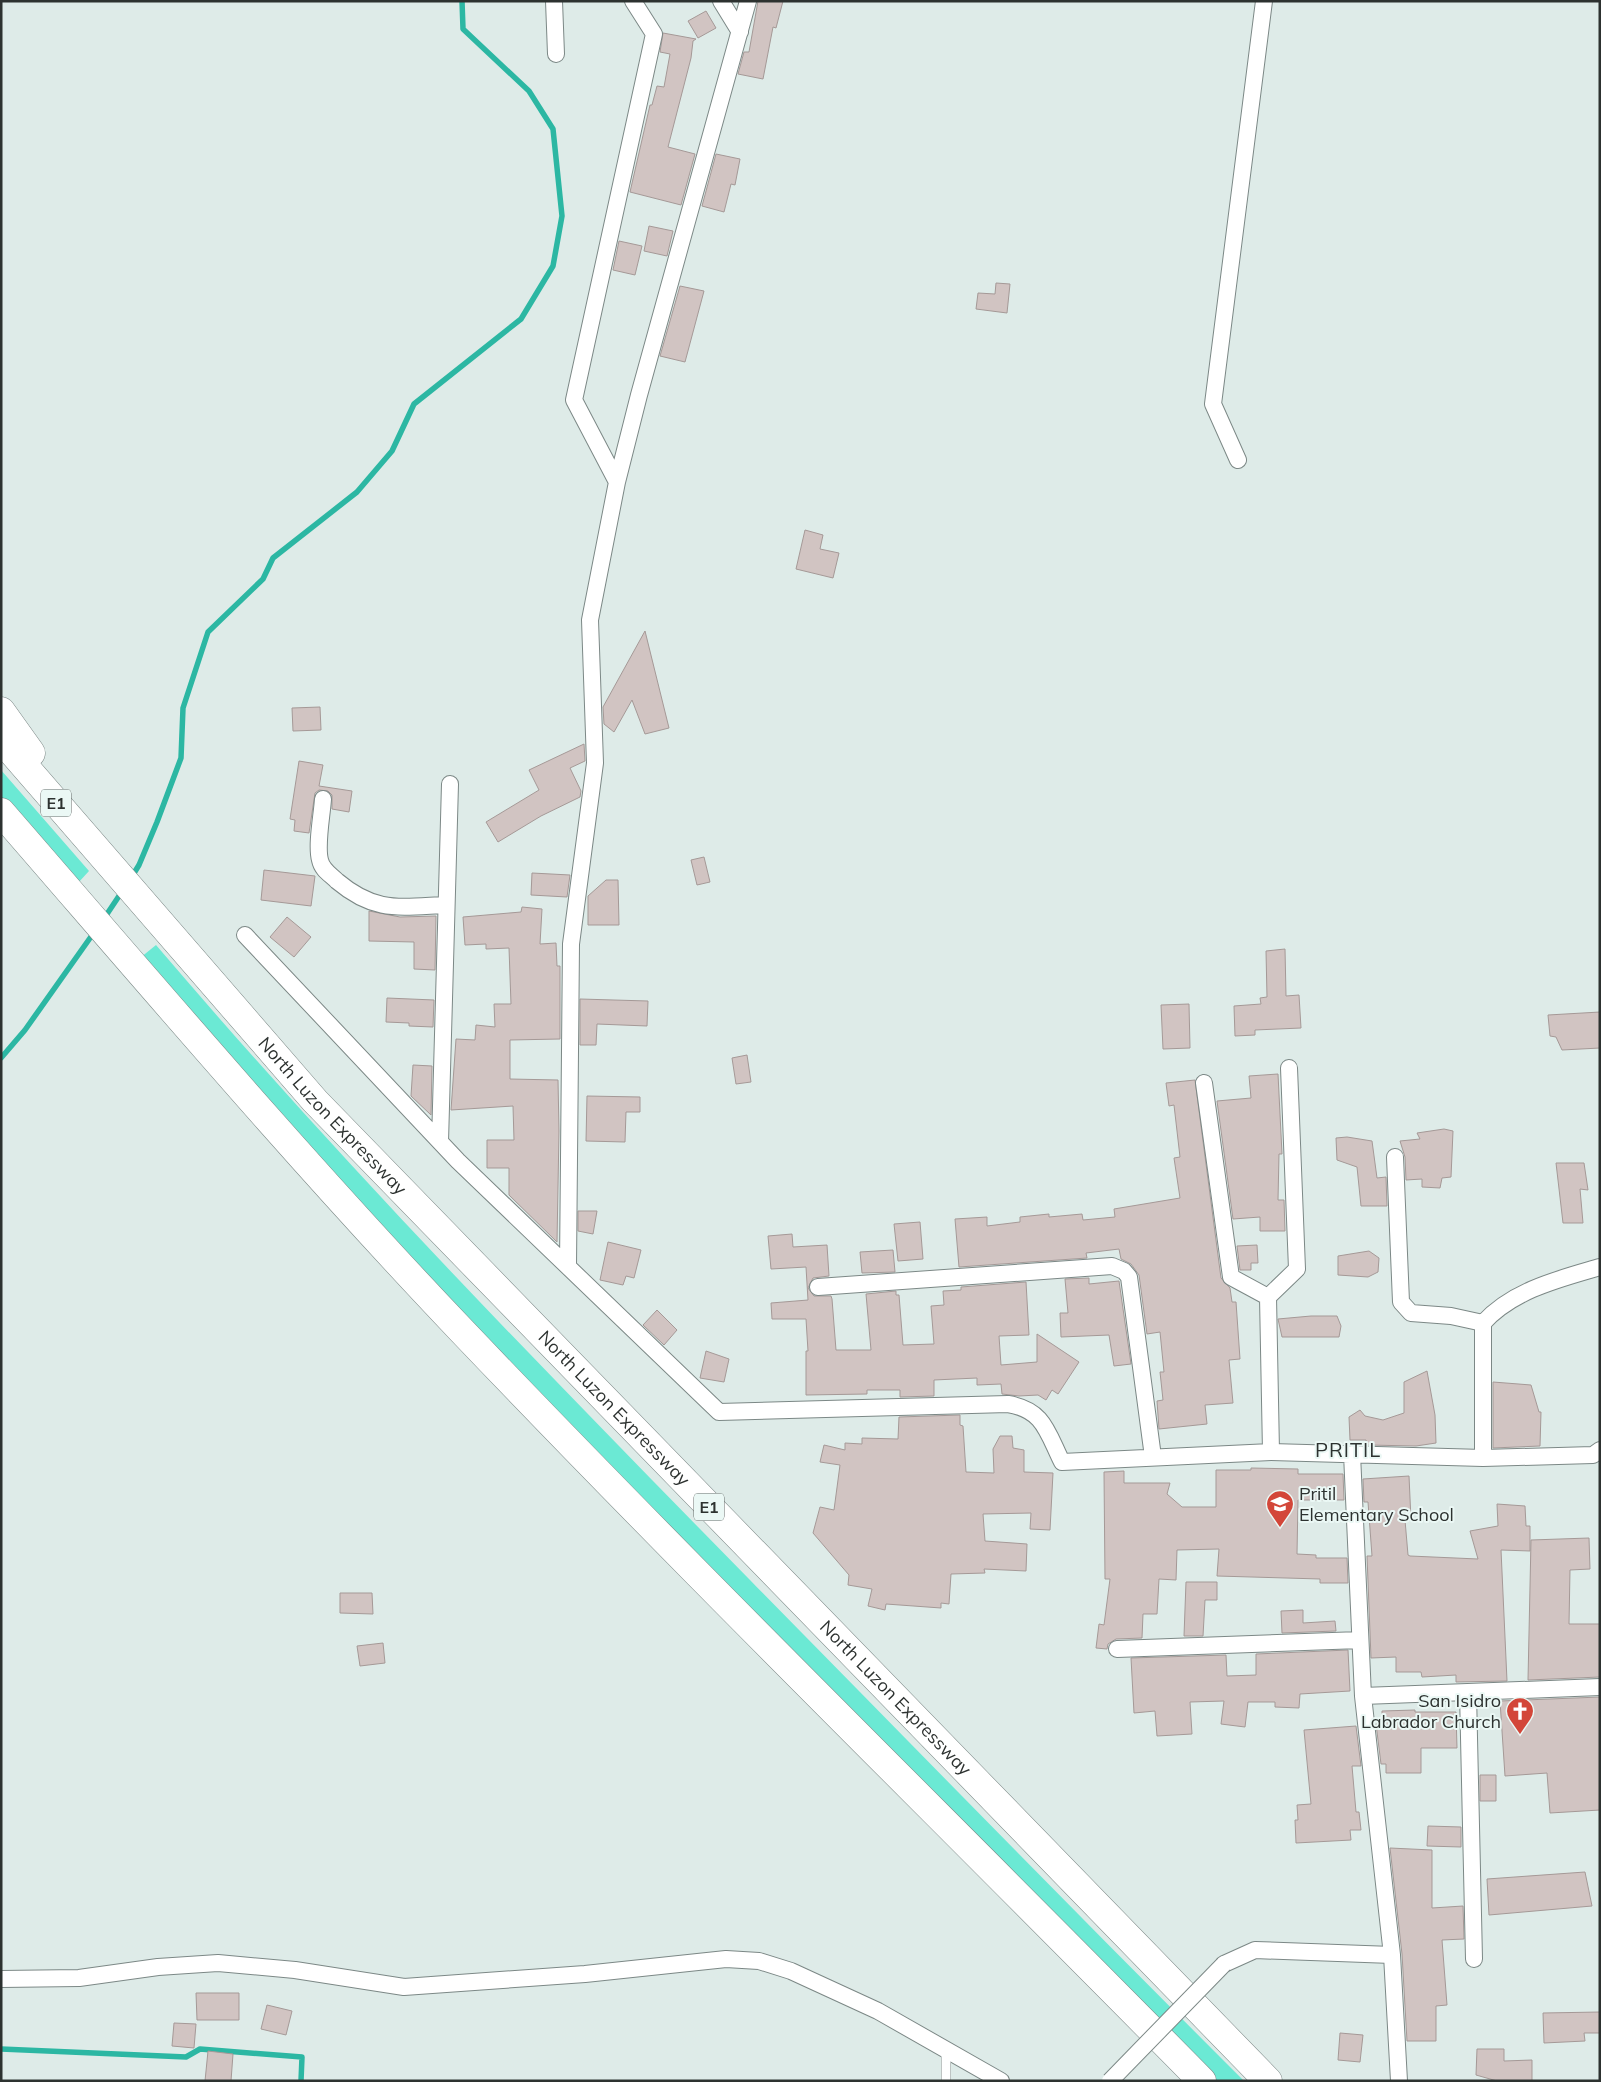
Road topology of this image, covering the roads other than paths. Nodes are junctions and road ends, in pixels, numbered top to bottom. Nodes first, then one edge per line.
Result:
1 (554, 1) edge
2 (633, 1) edge
3 (721, 1) edge
4 (748, 1) edge
5 (1264, 1) edge
6 (740, 32) junction
7 (556, 54) dead end
8 (1238, 460) dead end
9 (617, 482) junction
10 (1, 711) edge
11 (1, 740) edge
12 (450, 784) dead end
13 (323, 798) dead end
14 (1, 812) edge
15 (104, 859) junction
16 (446, 905) junction
17 (244, 935) dead end
18 (1290, 1068) dead end
19 (1204, 1083) dead end
20 (440, 1142) junction
21 (1395, 1157) dead end
22 (568, 1266) junction
23 (1600, 1267) edge
24 (818, 1287) dead end
25 (1268, 1297) junction
26 (1483, 1323) junction
27 (1600, 1450) edge
28 (1271, 1452) junction
29 (1352, 1454) junction
30 (1154, 1458) junction
31 (1483, 1458) junction
32 (1360, 1640) junction
33 (1117, 1649) dead end
34 (1600, 1688) edge
35 (1468, 1693) junction
36 (1363, 1696) junction
37 (1392, 1955) junction
38 (1474, 1959) dead end
39 (1, 1979) edge
40 (946, 2050) junction
41 (946, 2081) edge
42 (1001, 2081) edge
43 (1110, 2081) edge
44 (1202, 2081) edge
45 (1268, 2081) edge
46 (1399, 2081) edge

1 - 7 street
2 - 9 street
3 - 6 street
4 - 6 street
5 - 8 street
6 - 9 street
9 - 22 street
10 - 15 highway
11 - 15 highway, North Luzon Expressway / E1
12 - 16 street
13 - 16 street
14 - 44 highway
15 - 45 highway, North Luzon Expressway / E1
16 - 20 street
17 - 20 street
18 - 25 street
19 - 25 street
20 - 22 street
21 - 26 street
22 - 30 street
23 - 26 street
24 - 30 street
25 - 28 street
26 - 31 street
27 - 31 street
28 - 29 street
28 - 30 street
29 - 31 street
29 - 32 street
32 - 33 street
32 - 36 street
34 - 35 street
35 - 36 street
35 - 38 street
36 - 37 street
37 - 43 street, bridge
37 - 46 street
39 - 40 street
40 - 41 lane
40 - 42 street

